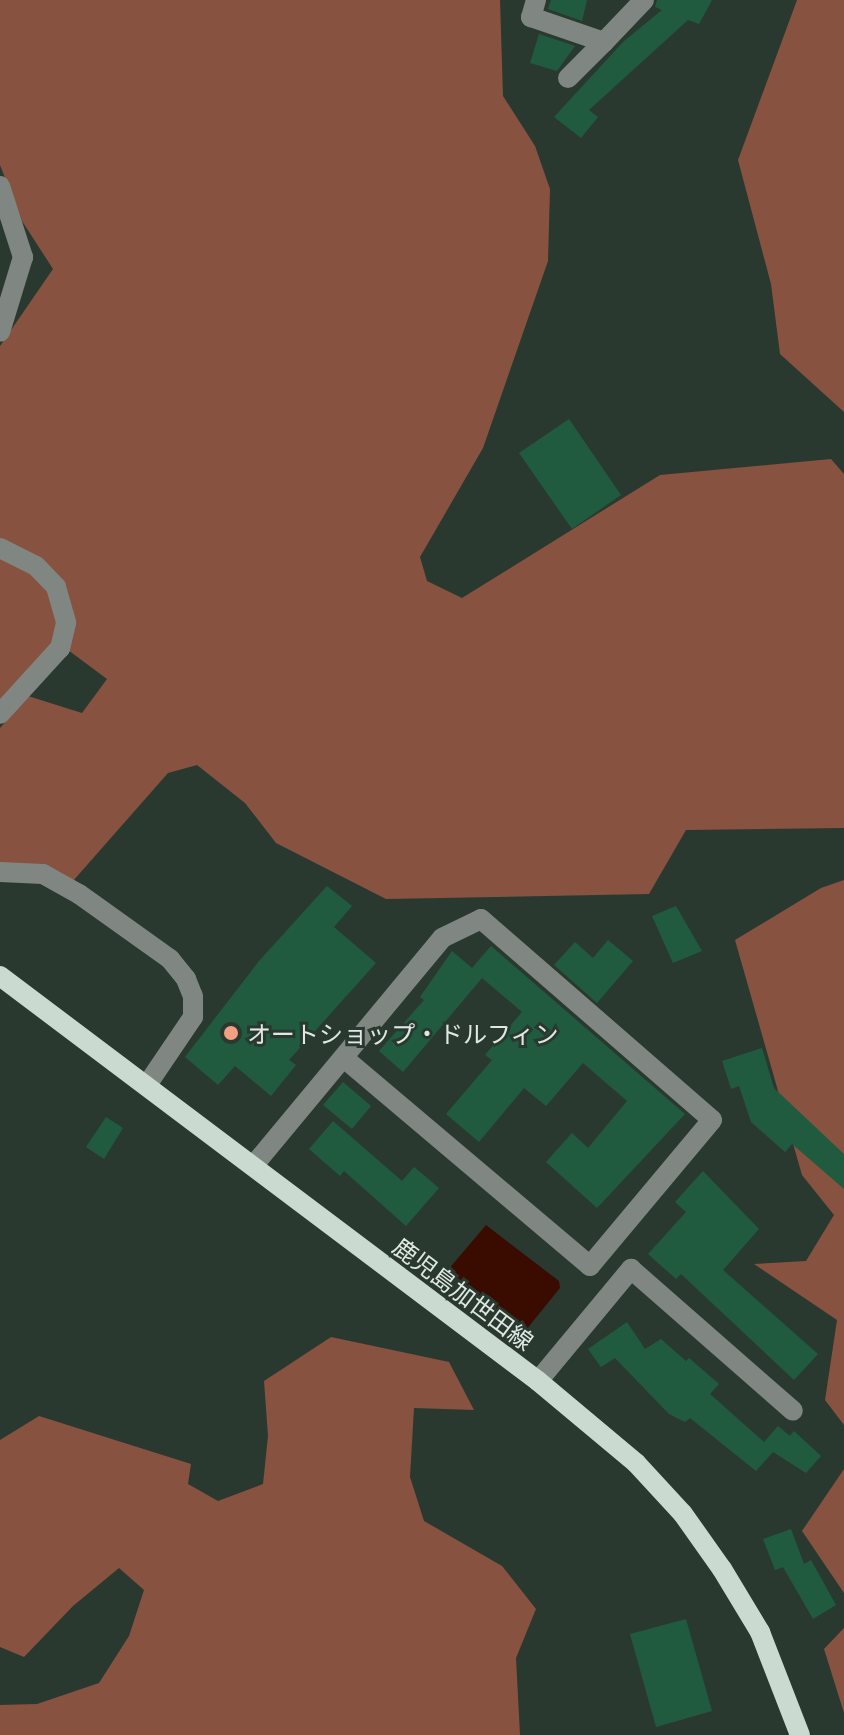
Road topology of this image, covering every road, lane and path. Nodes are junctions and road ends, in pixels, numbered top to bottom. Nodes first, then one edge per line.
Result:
1 (536, 0) edge
2 (644, 0) edge
3 (604, 42) junction
4 (568, 78) dead end
5 (0, 186) edge
6 (0, 332) edge
7 (0, 548) edge
8 (0, 714) edge
9 (0, 872) edge
10 (0, 976) edge
11 (344, 1058) junction
12 (147, 1085) junction
13 (253, 1166) junction
14 (538, 1381) junction
15 (793, 1411) dead end
16 (800, 1735) edge

1 - 3 street
2 - 3 street
3 - 4 street
5 - 6 street
7 - 8 street
9 - 12 street
10 - 12 main road, 鹿児島加世田線
11 - 11 street
11 - 13 street
12 - 13 main road, 鹿児島加世田線
13 - 14 main road, 鹿児島加世田線
14 - 15 street
14 - 16 main road, 鹿児島加世田線

